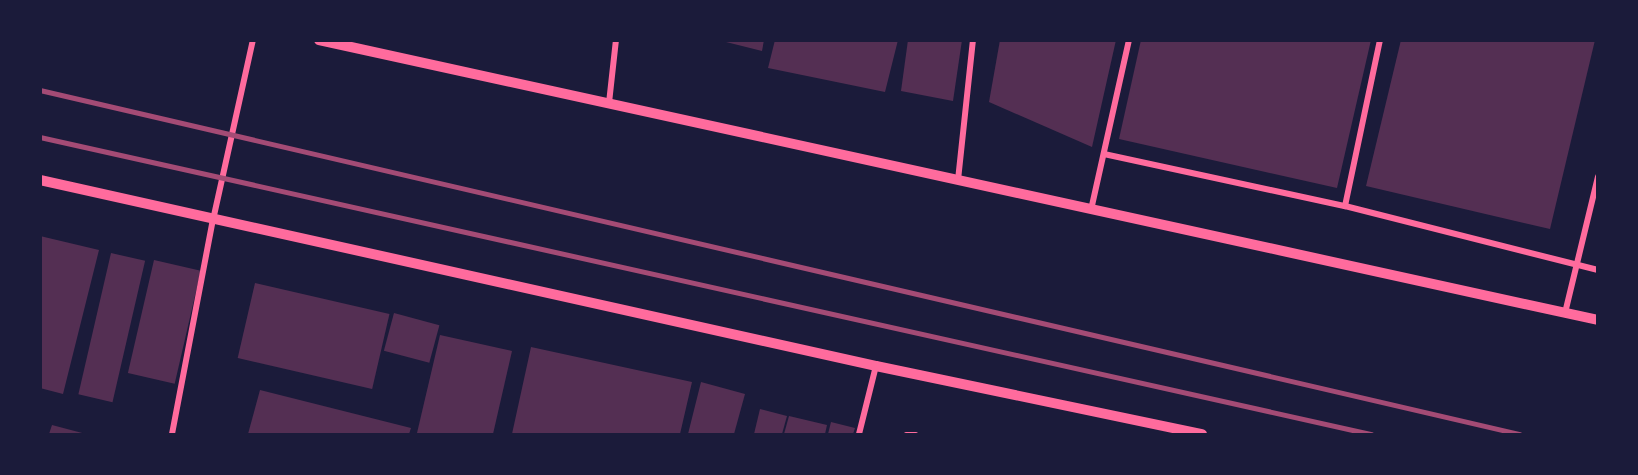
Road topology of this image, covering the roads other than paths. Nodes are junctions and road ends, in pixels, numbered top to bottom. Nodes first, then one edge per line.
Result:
1 (253, 40) edge
2 (319, 40) edge
3 (616, 40) edge
4 (973, 40) edge
5 (1129, 40) edge
6 (1380, 40) edge
7 (609, 103) junction
8 (1104, 154) junction
9 (1598, 177) edge
10 (40, 180) edge
11 (958, 180) junction
12 (1345, 206) junction
13 (1091, 210) junction
14 (213, 220) junction
15 (1578, 264) junction
16 (1598, 270) edge
17 (1565, 313) junction
18 (1598, 320) edge
19 (876, 366) junction
20 (172, 435) edge
21 (859, 435) edge
22 (906, 435) edge
23 (916, 435) edge
24 (1202, 435) edge

1 - 14 street
2 - 7 street
3 - 7 street
4 - 11 street
5 - 8 street
6 - 12 street
7 - 11 street
8 - 12 street
8 - 13 street
9 - 15 street
10 - 14 street
11 - 13 street
12 - 15 street
13 - 17 street
14 - 19 street
14 - 20 street
15 - 16 street
15 - 17 street
17 - 18 street
19 - 21 street
19 - 24 street
22 - 23 lane

